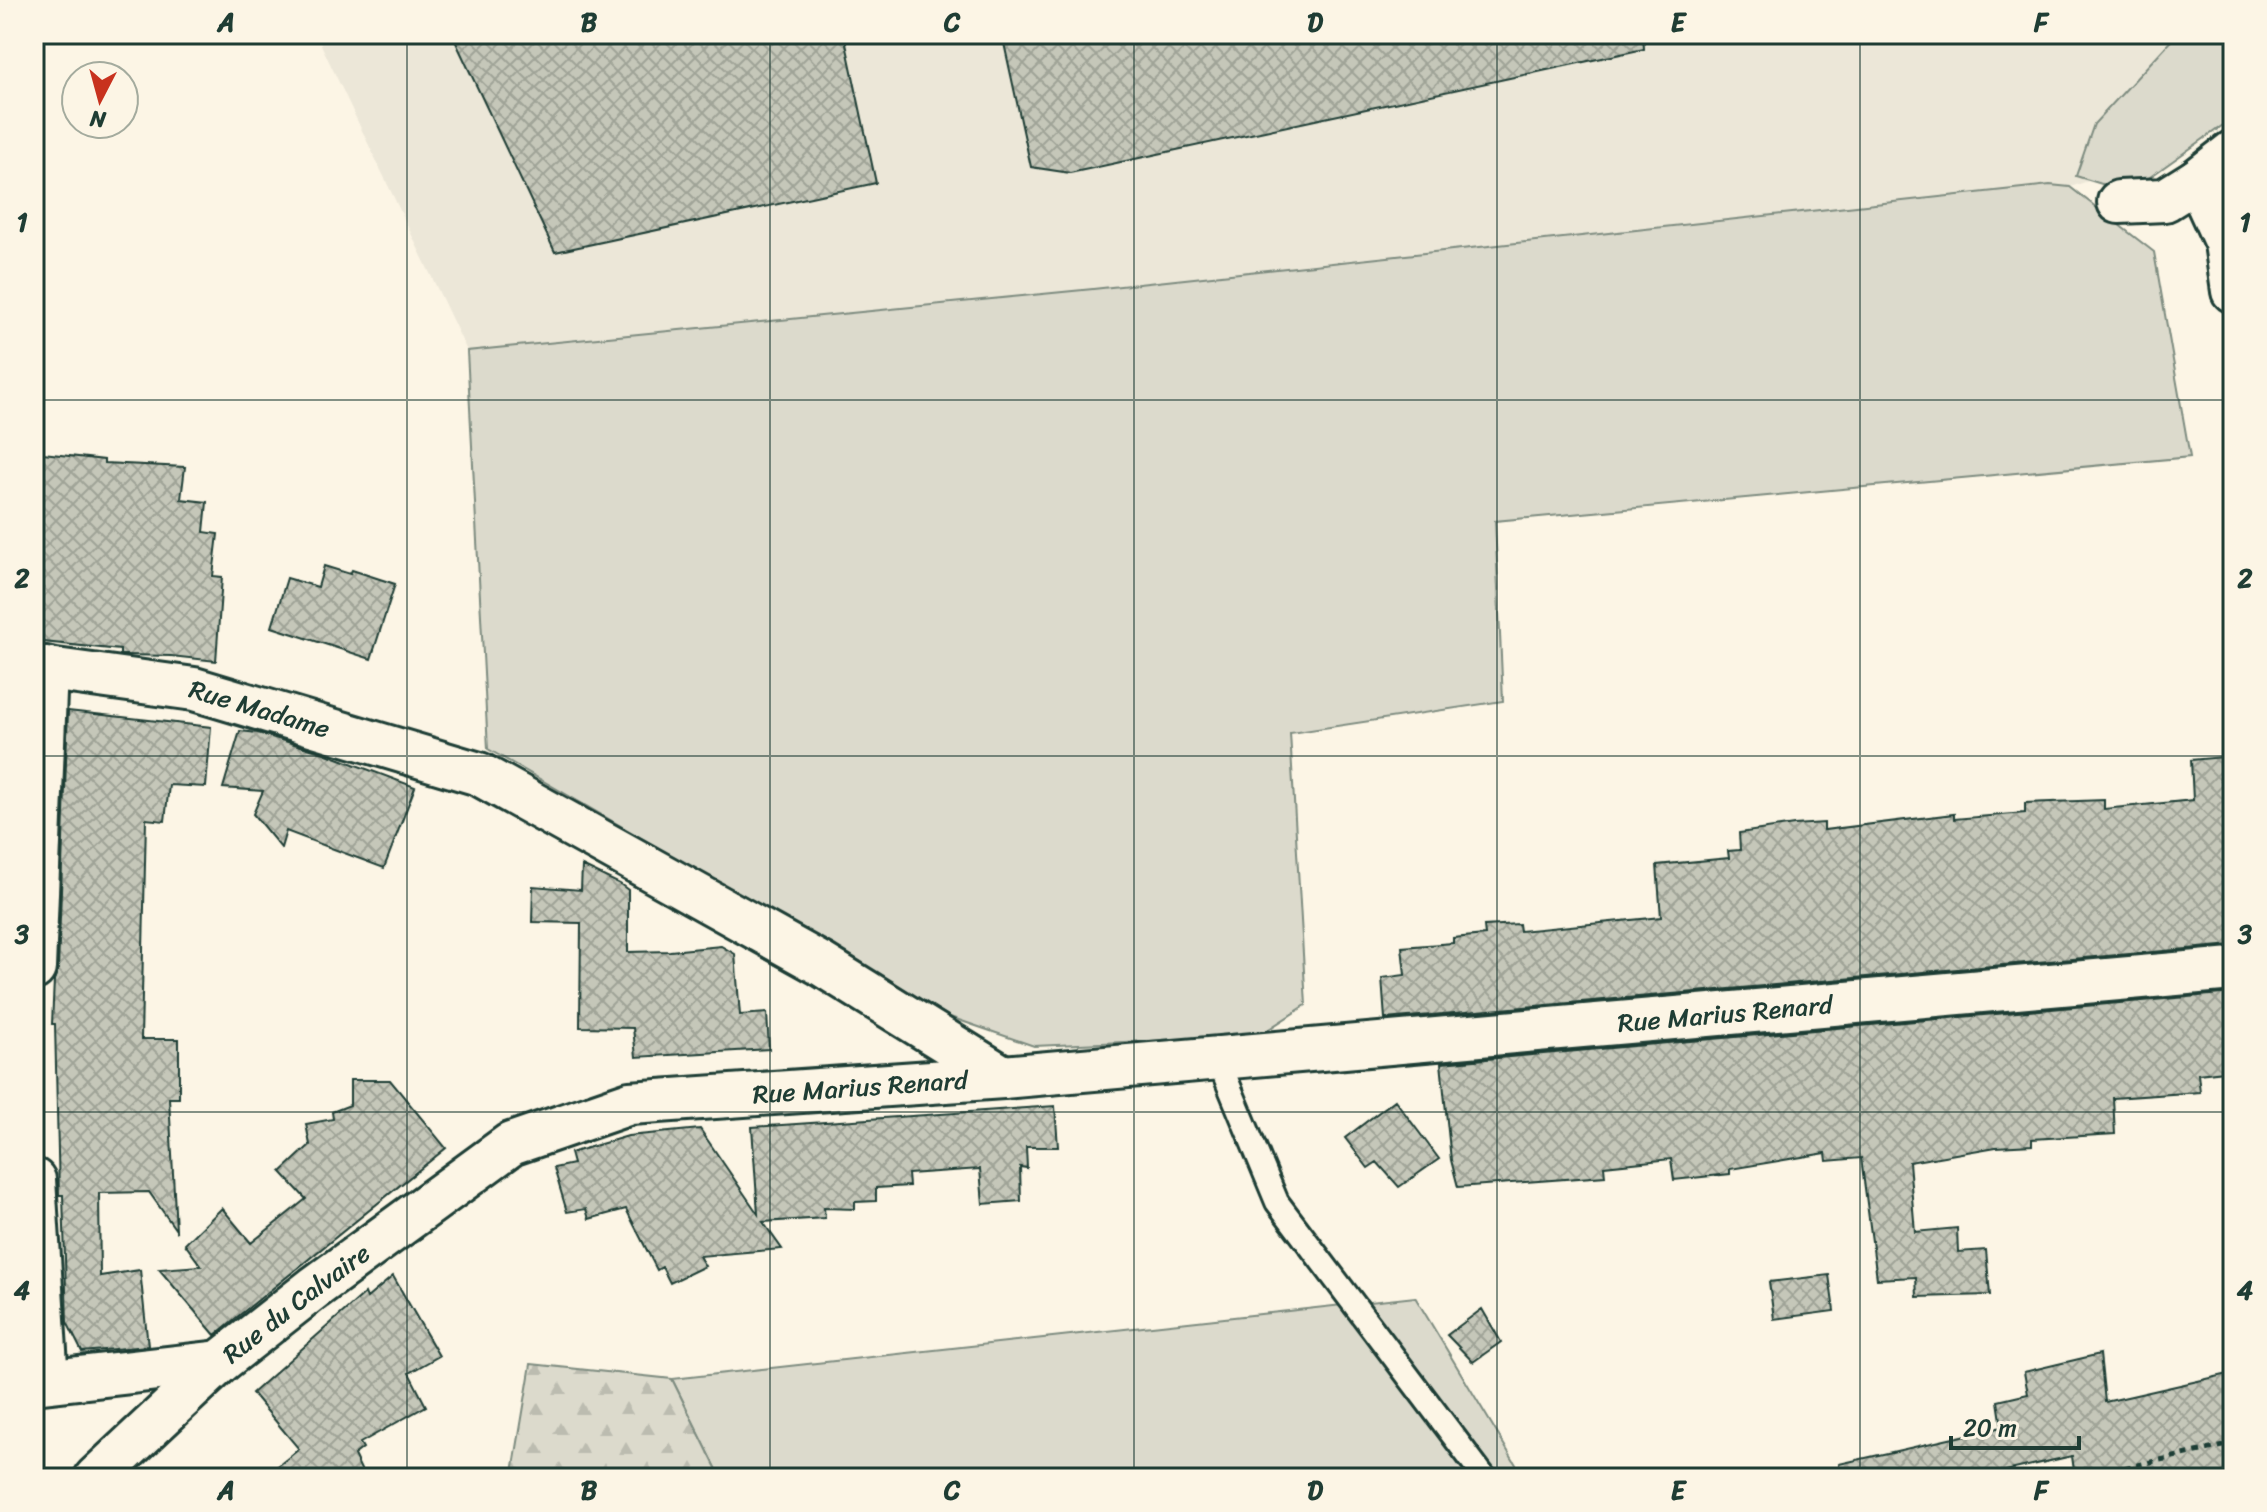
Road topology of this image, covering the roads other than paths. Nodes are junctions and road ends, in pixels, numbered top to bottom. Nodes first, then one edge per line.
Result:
1 (2233, 152) edge
2 (2197, 180) junction
3 (2119, 202) dead end
4 (2233, 291) edge
5 (40, 667) edge
6 (34, 968) edge
7 (2233, 969) edge
8 (1217, 1057) junction
9 (1003, 1077) junction
10 (511, 1144) joint
11 (34, 1180) edge
12 (220, 1362) junction
13 (40, 1382) edge
14 (96, 1478) edge
15 (1485, 1478) edge

1 - 2 street
2 - 3 street
2 - 4 street
5 - 6 street
5 - 9 street, Rue Madame
7 - 8 street, Rue Marius Renard
8 - 9 street, Rue Marius Renard
8 - 15 lane
9 - 10 street, Rue Marius Renard
10 - 12 street, Rue du Calvaire
11 - 13 street
12 - 13 street
12 - 14 street, Rue du Calvaire

